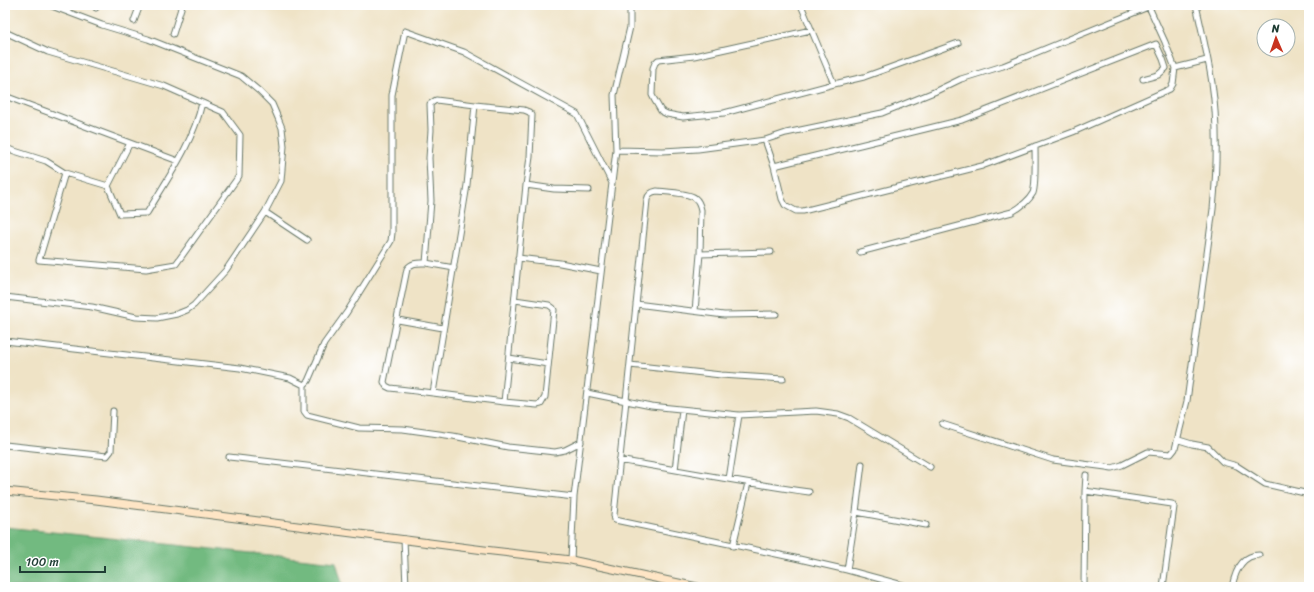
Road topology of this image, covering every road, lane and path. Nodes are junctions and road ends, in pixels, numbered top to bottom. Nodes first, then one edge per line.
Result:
1 (49, 5) edge
2 (140, 5) edge
3 (182, 5) edge
4 (630, 5) edge
5 (801, 5) edge
6 (1196, 5) edge
7 (1151, 6) edge
8 (134, 21) dead end
9 (812, 30) junction
10 (5, 32) edge
11 (173, 34) dead end
12 (958, 43) dead end
13 (1207, 60) junction
14 (1175, 68) junction
15 (1143, 79) dead end
16 (834, 84) junction
17 (5, 96) edge
18 (202, 103) junction
19 (475, 106) junction
20 (765, 140) junction
21 (130, 143) junction
22 (1036, 146) junction
23 (5, 148) edge
24 (616, 150) junction
25 (178, 161) junction
26 (774, 166) junction
27 (65, 173) junction
28 (612, 183) junction
29 (526, 185) junction
30 (108, 186) junction
31 (589, 190) dead end
32 (265, 212) junction
33 (307, 240) dead end
34 (771, 252) dead end
35 (860, 252) dead end
36 (700, 254) junction
37 (518, 258) junction
38 (426, 263) junction
39 (454, 268) junction
40 (601, 271) junction
41 (5, 296) edge
42 (515, 300) junction
43 (636, 304) junction
44 (695, 310) junction
45 (776, 314) dead end
46 (398, 320) junction
47 (443, 328) junction
48 (5, 340) edge
49 (509, 358) junction
50 (548, 364) junction
51 (630, 365) junction
52 (783, 379) dead end
53 (304, 385) junction
54 (433, 393) junction
55 (587, 393) junction
56 (625, 401) junction
57 (504, 402) junction
58 (682, 410) junction
59 (114, 411) dead end
60 (739, 415) junction
61 (942, 424) dead end
62 (1178, 440) junction
63 (581, 442) junction
64 (5, 446) edge
65 (229, 457) dead end
66 (619, 460) junction
67 (862, 464) dead end
68 (930, 467) dead end
69 (675, 470) junction
70 (1086, 475) dead end
71 (729, 479) junction
72 (748, 483) junction
73 (5, 491) edge
74 (1085, 491) junction
75 (809, 492) dead end
76 (1309, 494) edge
77 (574, 497) junction
78 (856, 512) junction
79 (926, 525) dead end
80 (404, 539) junction
81 (733, 546) junction
82 (1260, 555) dead end
83 (571, 560) junction
84 (847, 570) junction
85 (406, 587) edge
86 (697, 587) edge
87 (910, 587) edge
88 (1084, 587) edge
89 (1163, 587) edge
90 (1232, 587) edge

1 - 32 street
2 - 8 street
3 - 11 street
4 - 24 street
5 - 9 street
6 - 13 street
7 - 14 street
7 - 20 street
9 - 16 street
9 - 16 street
10 - 18 street
12 - 16 street
13 - 14 street
13 - 62 street
14 - 22 street
15 - 26 street
17 - 21 street
18 - 25 street
18 - 27 street
19 - 29 street
19 - 38 street
19 - 39 street
20 - 24 street
20 - 26 street
21 - 25 street
21 - 30 street
22 - 26 street
22 - 35 street
23 - 27 street
24 - 28 street
25 - 30 street
27 - 30 street
28 - 40 street
28 - 53 street
29 - 31 street
29 - 37 street
32 - 33 street
32 - 41 street
34 - 36 street
36 - 43 street
36 - 44 street
37 - 40 street
37 - 42 street
38 - 39 street
38 - 46 street
39 - 47 street
40 - 55 street
42 - 49 street
42 - 50 street
43 - 44 street
43 - 51 street
44 - 45 street
46 - 47 street
46 - 54 street
47 - 54 street
48 - 53 street
49 - 50 street
49 - 57 street
50 - 57 street
51 - 52 street
51 - 56 street
53 - 63 street
54 - 57 street
55 - 56 street
55 - 63 street
56 - 58 street
56 - 66 street
58 - 60 street
58 - 69 street
59 - 64 street
60 - 68 street
60 - 71 street
61 - 62 street
62 - 76 street
63 - 77 street
65 - 77 street
66 - 69 street
66 - 81 street
67 - 78 street
69 - 71 street
70 - 74 street
71 - 72 street
72 - 75 street
72 - 81 street
73 - 80 main road
74 - 88 street
74 - 89 street
77 - 83 street
78 - 79 street
78 - 84 street
80 - 83 main road
80 - 85 street
81 - 84 street
82 - 90 street
83 - 86 main road
84 - 87 street

